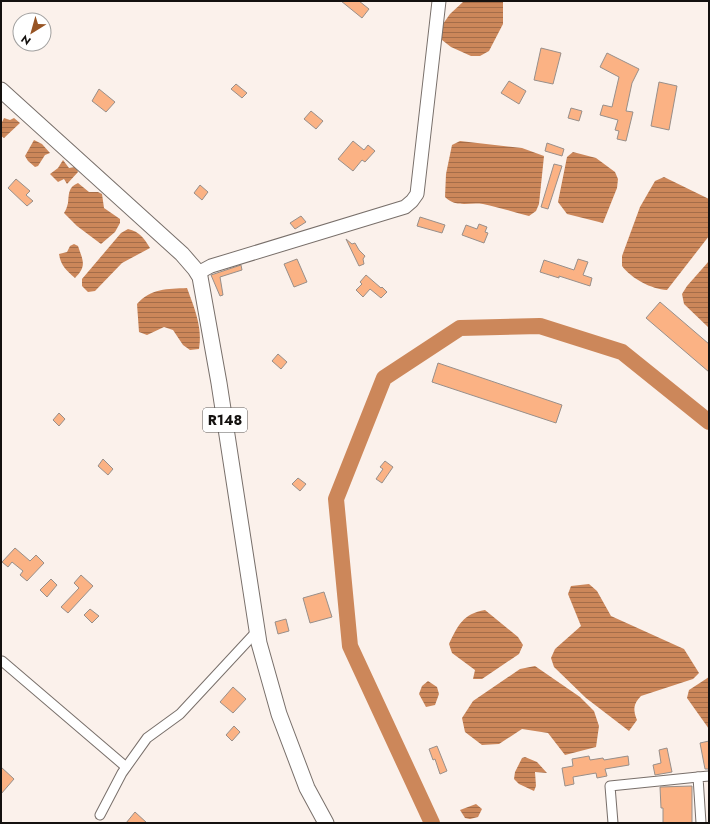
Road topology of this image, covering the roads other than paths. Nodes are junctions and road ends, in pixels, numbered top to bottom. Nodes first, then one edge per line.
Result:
1 (439, 1) edge
2 (1, 90) edge
3 (198, 273) junction
4 (257, 631) junction
5 (2, 661) dead end
6 (126, 767) junction
7 (709, 776) edge
8 (698, 777) junction
9 (100, 815) dead end
10 (326, 823) edge
11 (613, 823) edge
12 (701, 823) edge

1 - 3 main road
2 - 3 main road, R148
3 - 4 main road, R148
4 - 6 street
4 - 10 main road, R148
5 - 6 street
6 - 9 street
7 - 8 street
8 - 11 street
8 - 12 street

